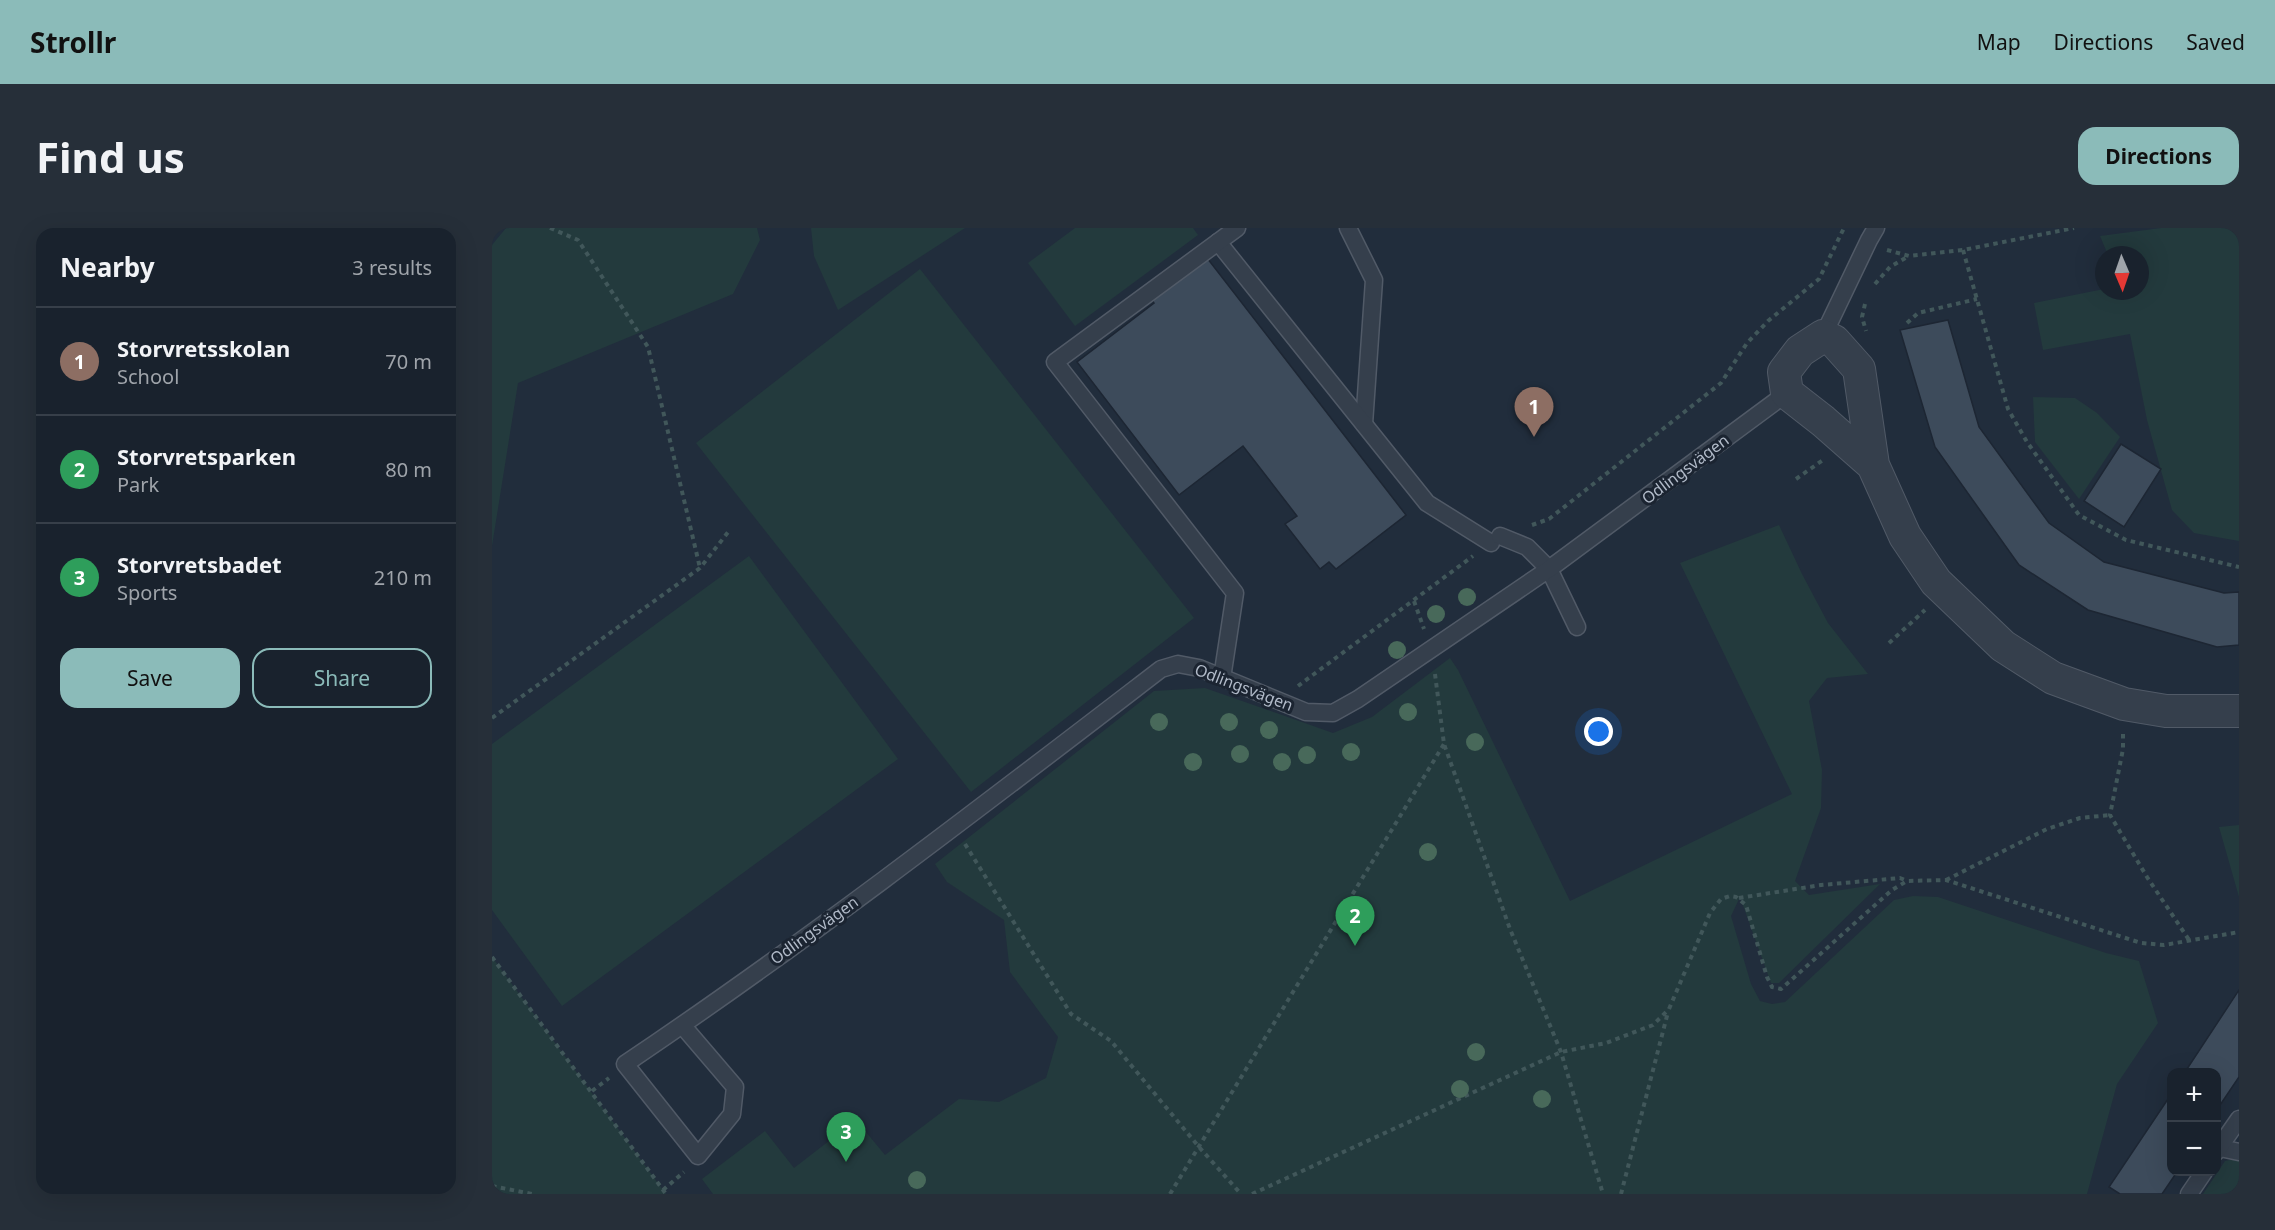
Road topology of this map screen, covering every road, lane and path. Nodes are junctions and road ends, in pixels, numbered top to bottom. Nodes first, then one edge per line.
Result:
1 (550, 228) edge
2 (1237, 228) edge
3 (1348, 228) edge
4 (2074, 228) edge
5 (1843, 229) edge
6 (1873, 234) edge
7 (1218, 242) junction
8 (1963, 250) junction
9 (1909, 256) junction
10 (1871, 290) dead end
11 (1866, 299) dead end
12 (1977, 299) junction
13 (1907, 323) dead end
14 (1867, 334) dead end
15 (1824, 336) junction
16 (1787, 393) junction
17 (1364, 424) junction
18 (1873, 465) junction
19 (729, 531) dead end
20 (1496, 540) junction
21 (2239, 567) edge
22 (700, 568) junction
23 (1549, 569) junction
24 (1945, 591) junction
25 (1414, 601) junction
26 (1577, 627) dead end
27 (1890, 643) dead end
28 (1431, 648) junction
29 (1222, 678) junction
30 (1278, 700) junction
31 (2124, 704) junction
32 (2239, 711) edge
33 (492, 718) edge
34 (1444, 744) junction
35 (2110, 816) junction
36 (954, 826) junction
37 (1946, 880) junction
38 (1907, 881) junction
39 (1738, 899) junction
40 (2239, 932) edge
41 (2189, 940) junction
42 (492, 957) edge
43 (1669, 1009) junction
44 (682, 1025) junction
45 (1562, 1053) junction
46 (2239, 1119) edge
47 (2221, 1146) edge
48 (1199, 1147) junction
49 (2221, 1150) edge
50 (2239, 1152) edge
51 (2201, 1176) edge
52 (492, 1186) edge
53 (532, 1194) edge
54 (666, 1194) edge
55 (1170, 1194) edge
56 (1241, 1194) edge
57 (1252, 1194) edge
58 (1603, 1194) edge
59 (1621, 1194) edge
60 (2189, 1194) edge

1 - 22 path
2 - 7 lane
3 - 17 lane
4 - 8 path
5 - 6 path
5 - 20 path
6 - 9 path
6 - 15 lane
7 - 17 lane
7 - 29 lane
8 - 9 path
8 - 12 path
9 - 10 path
11 - 14 path
12 - 13 path
12 - 21 path
15 - 16 street
15 - 18 street
16 - 18 street
16 - 23 lane, Odlingsvägen
17 - 20 lane
18 - 24 street
19 - 22 path
20 - 23 lane
20 - 25 path
22 - 33 path
23 - 26 lane
23 - 28 lane, Odlingsvägen
24 - 27 path
24 - 31 street
25 - 28 path
25 - 30 path
28 - 30 lane, Odlingsvägen
28 - 34 path
29 - 30 lane, Odlingsvägen
29 - 36 lane, Odlingsvägen
31 - 32 street
31 - 35 path
34 - 45 path
34 - 48 path
35 - 37 path
35 - 41 path
36 - 44 lane, Odlingsvägen
36 - 48 path
37 - 38 path
37 - 41 path
38 - 39 path
38 - 39 path
39 - 43 path
40 - 41 path
42 - 54 path
43 - 45 path
43 - 59 path
44 - 44 lane, Odlingsvägen
45 - 57 path
45 - 58 path
46 - 47 lane
48 - 55 path
48 - 56 path
49 - 50 lane
51 - 60 lane
52 - 53 path

